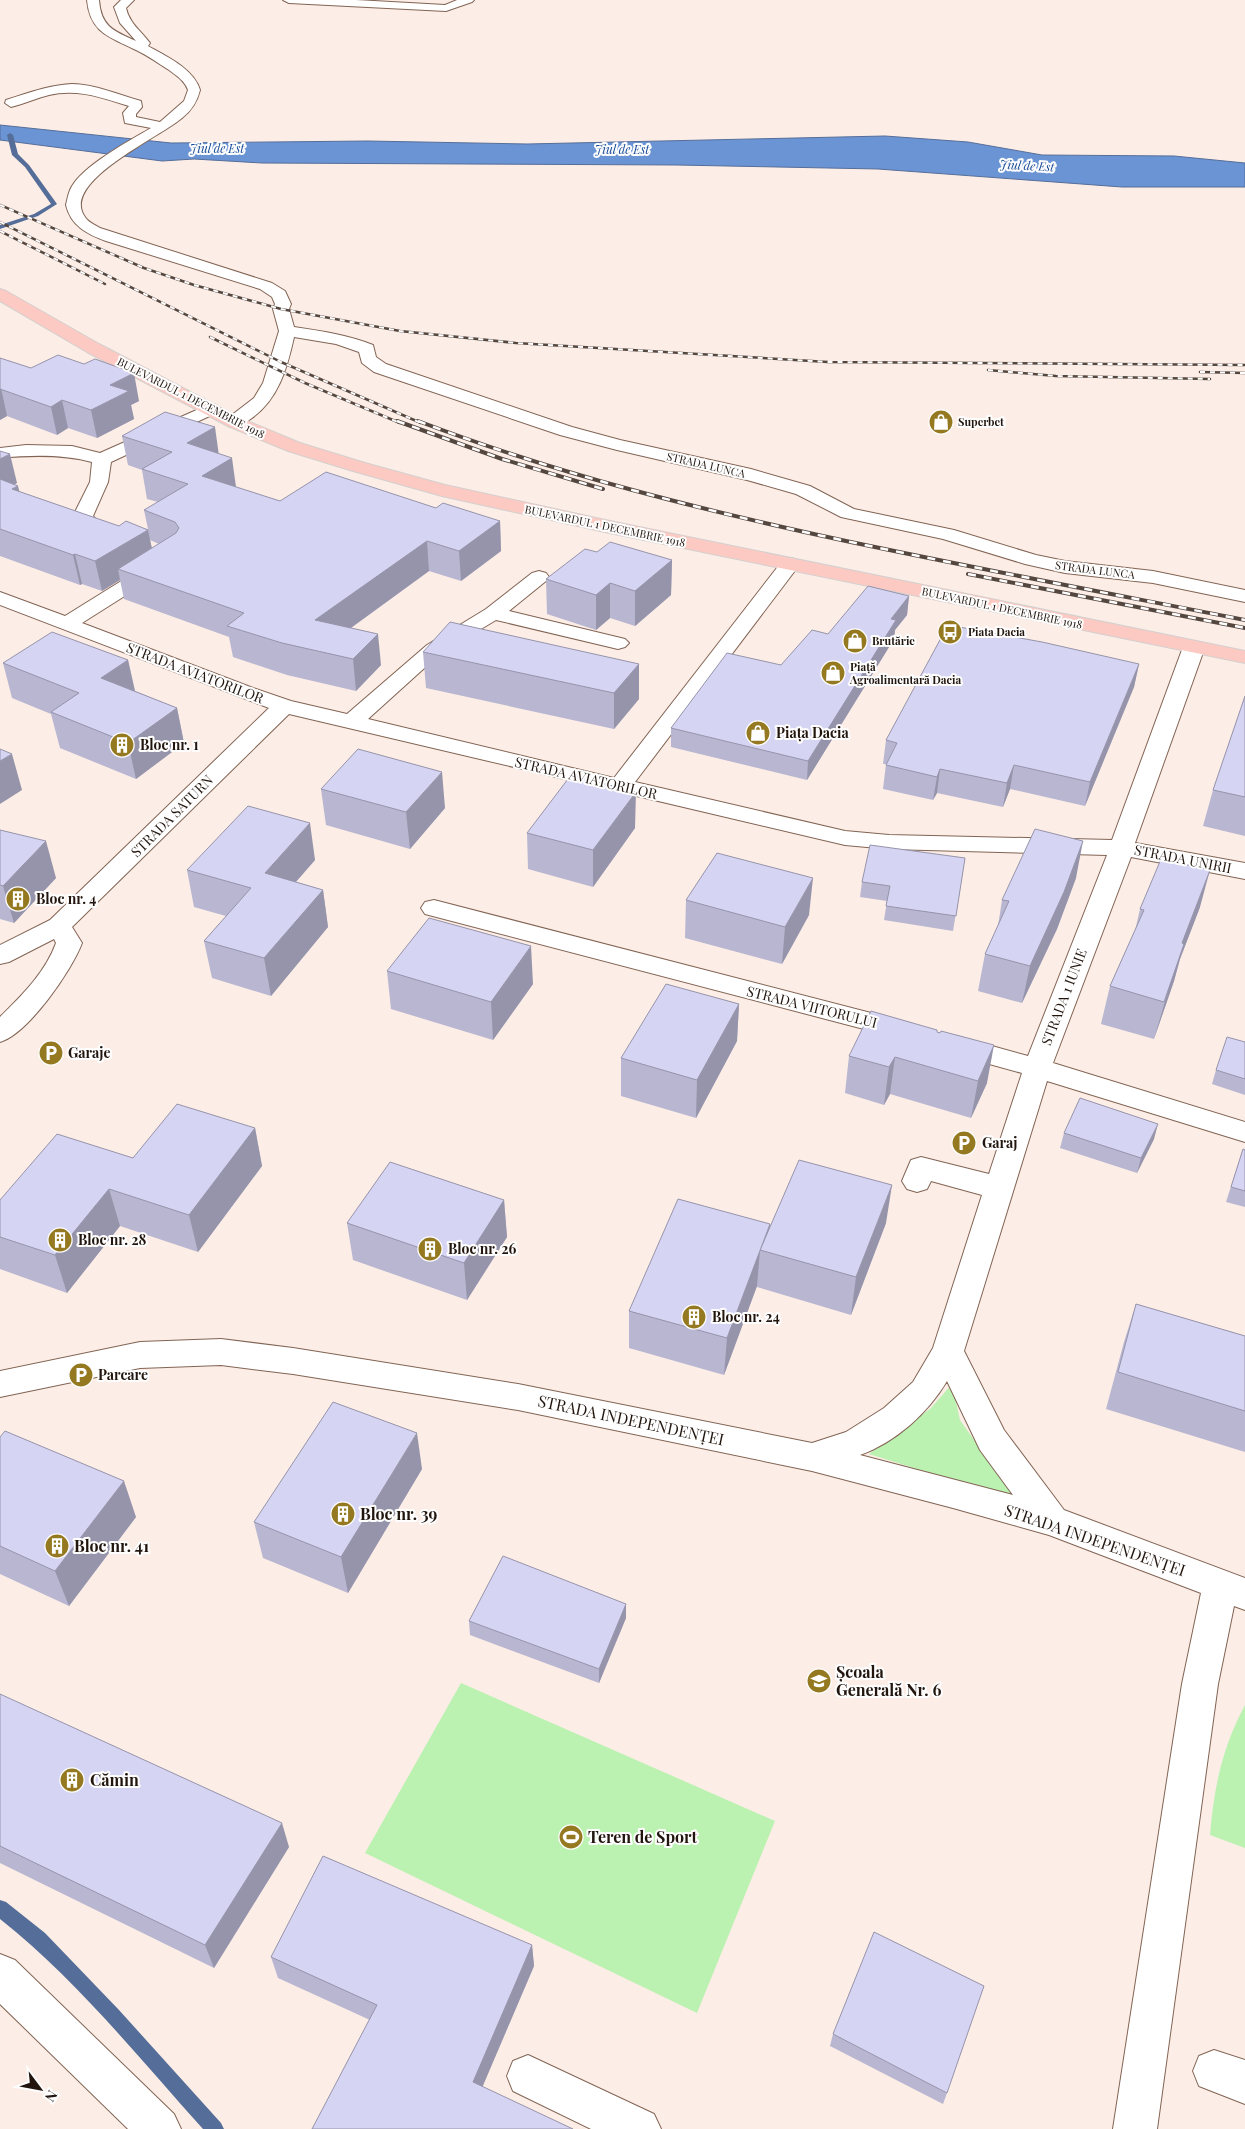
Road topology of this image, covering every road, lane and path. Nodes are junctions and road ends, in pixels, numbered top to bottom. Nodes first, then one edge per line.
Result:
1 (93, 0) edge
2 (128, 0) edge
3 (289, 0) edge
4 (468, 0) edge
5 (141, 48) junction
6 (11, 103) dead end
7 (158, 128) junction
8 (0, 294) edge
9 (287, 331) junction
10 (210, 410) junction
11 (234, 422) junction
12 (0, 453) edge
13 (102, 459) junction
14 (130, 542) edge
15 (164, 555) edge
16 (790, 564) junction
17 (539, 577) dead end
18 (1245, 596) edge
19 (0, 598) edge
20 (493, 614) junction
21 (66, 624) junction
22 (618, 643) dead end
23 (1194, 647) junction
24 (1245, 657) edge
25 (284, 706) junction
26 (352, 722) junction
27 (620, 786) junction
28 (1122, 848) junction
29 (1245, 871) edge
30 (434, 908) dead end
31 (59, 926) junction
32 (0, 956) edge
33 (0, 1033) edge
34 (1038, 1068) junction
35 (1245, 1132) edge
36 (917, 1181) dead end
37 (999, 1188) junction
38 (948, 1351) junction
39 (0, 1384) edge
40 (812, 1457) junction
41 (1052, 1521) junction
42 (1233, 1589) edge
43 (0, 1975) edge
44 (528, 2076) dead end
45 (160, 2129) edge
46 (639, 2129) edge
47 (1135, 2129) edge

1 - 5 street
2 - 5 street
3 - 4 street
5 - 7 street
6 - 7 street
7 - 9 street
8 - 10 main road, BULEVARDUL 1 DECEMBRIE 1918
9 - 11 street
9 - 18 street, STRADA LUNCA
10 - 11 main road, BULEVARDUL 1 DECEMBRIE 1918
10 - 13 street
11 - 16 main road, BULEVARDUL 1 DECEMBRIE 1918
12 - 13 street
13 - 14 street
15 - 21 street
16 - 23 main road, BULEVARDUL 1 DECEMBRIE 1918
16 - 27 street
17 - 20 street
19 - 21 street, STRADA AVIATORILOR
20 - 22 street
20 - 26 street
21 - 25 street, STRADA AVIATORILOR
23 - 24 main road, BULEVARDUL 1 DECEMBRIE 1918
23 - 28 street, STRADA 1 IUNIE
25 - 26 street, STRADA AVIATORILOR
25 - 31 street, STRADA SATURN
26 - 27 street, STRADA AVIATORILOR
27 - 28 street, STRADA AVIATORILOR
28 - 29 street, STRADA UNIRII
28 - 34 street, STRADA 1 IUNIE
30 - 34 street, STRADA VIITORULUI
31 - 32 street, STRADA SATURN
31 - 33 street
34 - 35 street, STRADA VIITORULUI
34 - 37 street, STRADA 1 IUNIE
36 - 37 street
37 - 38 street, STRADA 1 IUNIE
38 - 40 street, STRADA 1 IUNIE
38 - 41 street
39 - 40 street, STRADA INDEPENDENȚEI
40 - 41 street, STRADA INDEPENDENȚEI
41 - 42 street, STRADA INDEPENDENȚEI
42 - 47 street
43 - 45 street
44 - 46 street

